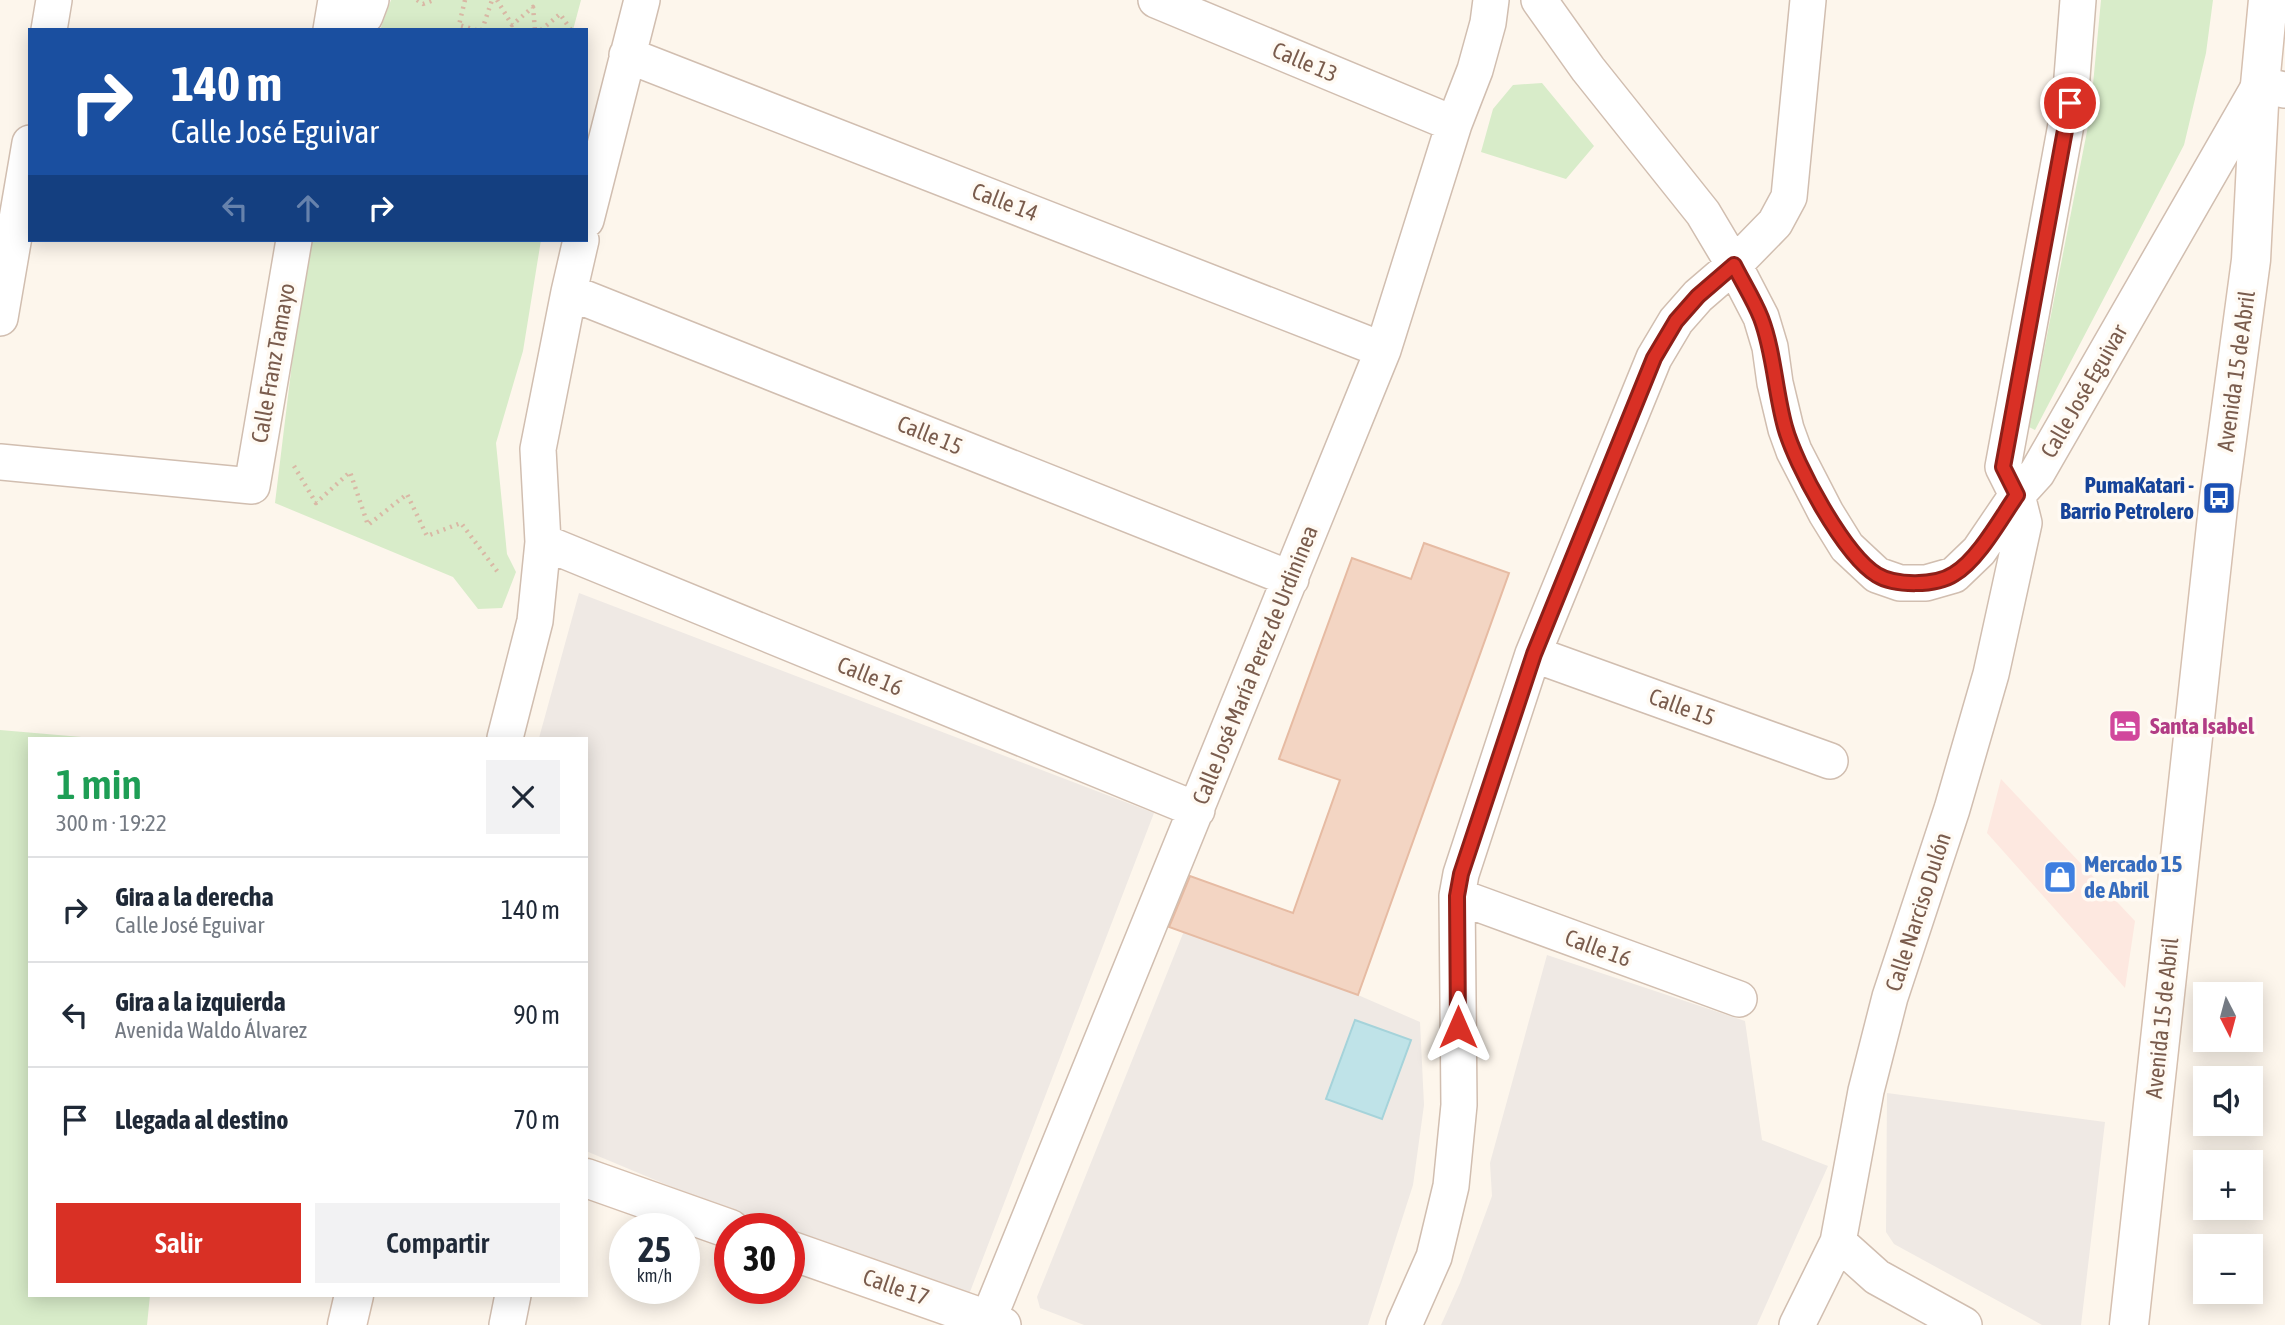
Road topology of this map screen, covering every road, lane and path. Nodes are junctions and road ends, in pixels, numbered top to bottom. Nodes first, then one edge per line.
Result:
1 (54, 0) edge
2 (336, 0) edge
3 (371, 0) edge
4 (417, 0) edge
5 (434, 0) edge
6 (465, 0) edge
7 (495, 0) edge
8 (642, 0) edge
9 (1156, 0) edge
10 (1491, 0) edge
11 (1539, 0) edge
12 (1808, 0) edge
13 (2078, 0) edge
14 (2267, 0) edge
15 (49, 28) edge
16 (331, 28) edge
17 (352, 28) edge
18 (469, 28) edge
19 (483, 28) edge
20 (535, 28) edge
21 (543, 28) edge
22 (570, 28) edge
23 (627, 55) junction
24 (2272, 87) edge
25 (1454, 124) junction
26 (28, 155) edge
27 (588, 212) edge
28 (294, 242) edge
29 (581, 242) edge
30 (1734, 265) junction
31 (569, 292) junction
32 (0, 318) edge
33 (1382, 350) junction
34 (0, 462) edge
35 (252, 486) junction
36 (2017, 495) junction
37 (543, 542) junction
38 (1291, 579) junction
39 (535, 621) junction
40 (1534, 654) junction
41 (505, 737) edge
42 (1830, 761) dead end
43 (1197, 810) junction
44 (1457, 896) junction
45 (1739, 999) dead end
46 (588, 1179) edge
47 (714, 1223) edge
48 (1838, 1242) junction
49 (805, 1256) edge
50 (354, 1297) edge
51 (513, 1297) edge
52 (992, 1323) edge
53 (347, 1325) edge
54 (507, 1325) edge
55 (1404, 1325) edge
56 (1797, 1325) edge
57 (1964, 1325) edge
58 (2129, 1325) edge

1 - 15 street
2 - 16 street
3 - 17 street
4 - 5 path
6 - 18 path
7 - 19 path
7 - 20 path
8 - 23 street
9 - 25 street, Calle 13
10 - 25 street, Calle José María Perez de Urdininea
11 - 30 street, Calle José Eguivar
12 - 30 street
13 - 36 street, Calle Narciso Dulón
14 - 24 main road, Avenida 15 de Abril
21 - 22 path
23 - 27 street
23 - 33 street, Calle 14
24 - 36 street, Calle José Eguivar
24 - 58 main road, Avenida 15 de Abril
25 - 33 street, Calle José María Perez de Urdininea
26 - 32 street
28 - 35 street, Calle Franz Tamayo
29 - 31 street
30 - 36 street, Calle José Eguivar
30 - 40 street
31 - 37 street
31 - 38 street, Calle 15
33 - 38 street, Calle José María Perez de Urdininea
34 - 35 street
35 - 39 path
36 - 48 street, Calle Narciso Dulón
37 - 39 street
37 - 43 street, Calle 16
38 - 43 street, Calle José María Perez de Urdininea
39 - 41 street
40 - 42 street, Calle 15
40 - 44 street
43 - 52 street, Calle José María Perez de Urdininea
44 - 45 street, Calle 16
44 - 55 street
46 - 47 main road
48 - 56 street, Calle Narciso Dulón
48 - 57 street
49 - 52 main road, Calle 17
50 - 53 main road
51 - 54 street

